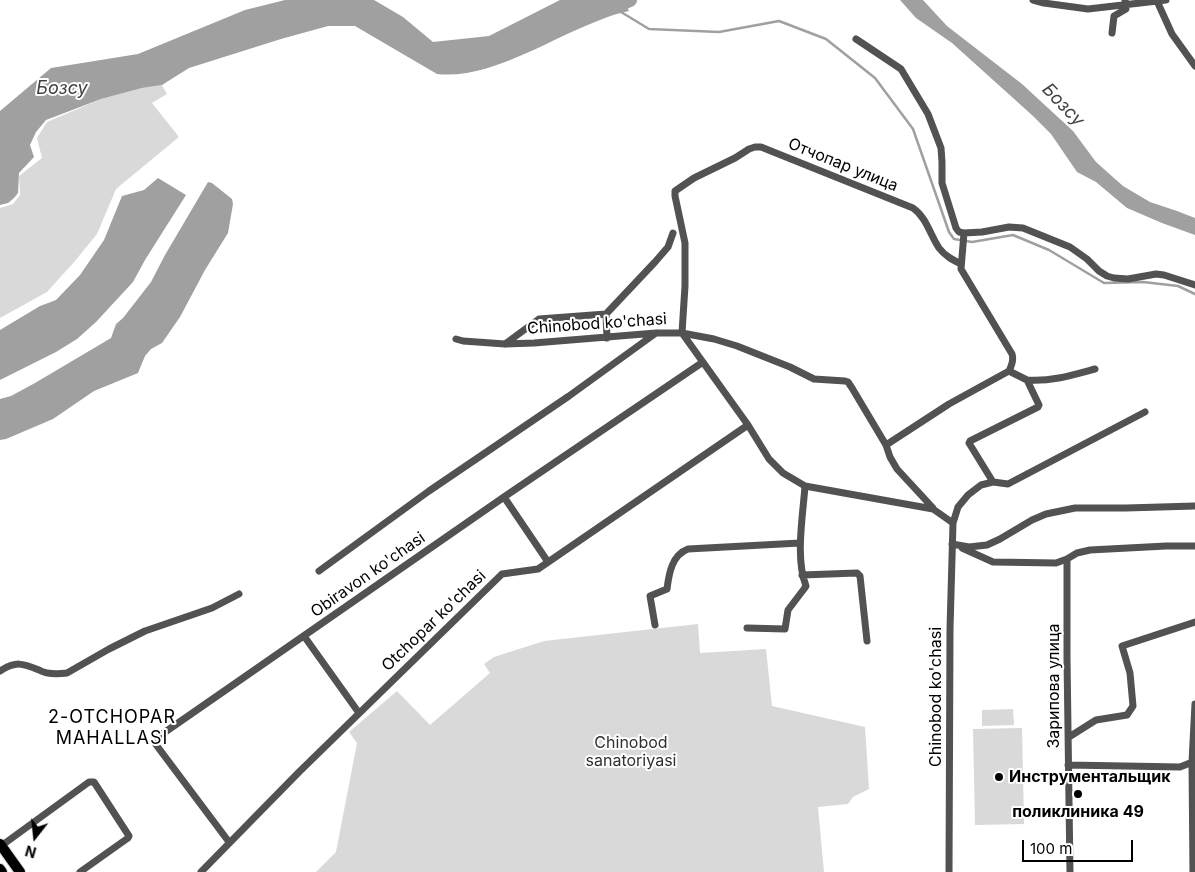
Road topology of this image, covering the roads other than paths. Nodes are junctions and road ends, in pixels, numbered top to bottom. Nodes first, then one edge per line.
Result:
1 (1033, 0) edge
2 (1166, 0) edge
3 (1157, 1) edge
4 (1125, 2) edge
5 (1112, 33) dead end
6 (856, 39) dead end
7 (1195, 66) edge
8 (673, 233) dead end
9 (964, 233) junction
10 (961, 264) junction
11 (1195, 285) edge
12 (606, 314) junction
13 (656, 333) junction
14 (682, 333) junction
15 (456, 338) dead end
16 (607, 338) junction
17 (505, 344) junction
18 (703, 362) junction
19 (1095, 369) dead end
20 (1009, 371) junction
21 (1027, 380) junction
22 (1145, 412) dead end
23 (748, 425) junction
24 (886, 446) junction
25 (993, 482) junction
26 (805, 486) junction
27 (504, 497) junction
28 (1195, 506) edge
29 (933, 509) junction
30 (953, 523) junction
31 (800, 543) junction
32 (952, 544) junction
33 (1195, 546) edge
34 (1067, 559) junction
35 (548, 562) junction
36 (318, 571) dead end
37 (802, 575) junction
38 (239, 594) dead end
39 (1195, 622) edge
40 (655, 625) dead end
41 (747, 628) dead end
42 (304, 636) junction
43 (867, 641) dead end
44 (0, 672) edge
45 (1195, 704) edge
46 (359, 713) junction
47 (1069, 737) junction
48 (1193, 761) edge
49 (1068, 765) junction
50 (228, 842) junction
51 (1, 845) edge
52 (20, 872) edge
53 (80, 872) edge
54 (200, 872) edge
55 (949, 872) edge
56 (1070, 872) edge
57 (1193, 872) edge

1 - 4 street
2 - 3 street
3 - 4 street
3 - 7 street
4 - 5 street
6 - 9 street
8 - 12 street
9 - 10 street
9 - 11 street
10 - 14 street, Отчопар улица
10 - 20 street
12 - 16 street
12 - 17 street
13 - 14 street, Chinobod ko'chasi
13 - 16 street, Chinobod ko'chasi
13 - 36 street
14 - 18 street
14 - 24 street, Chinobod ko'chasi
15 - 17 street, Chinobod ko'chasi
16 - 17 street, Chinobod ko'chasi
18 - 23 street
18 - 27 street, Obiravon ko'chasi
19 - 21 street
20 - 21 street
20 - 24 street
21 - 25 street
22 - 25 street
23 - 26 street
23 - 35 street, Otchopar ko'chasi
24 - 29 street, Chinobod ko'chasi
25 - 30 street
26 - 29 street
26 - 31 street
27 - 35 street
27 - 42 street, Obiravon ko'chasi
28 - 32 street
29 - 30 street
30 - 32 street, Chinobod ko'chasi
31 - 37 street
31 - 40 street
32 - 34 street
32 - 55 street, Chinobod ko'chasi
33 - 34 street
34 - 47 street, Зарипова улица
35 - 46 street, Otchopar ko'chasi
37 - 41 street
37 - 43 street
38 - 44 street
39 - 47 street
42 - 46 street
42 - 50 street, Obiravon ko'chasi
45 - 48 street
46 - 50 street, Otchopar ko'chasi
47 - 49 street, Зарипова улица
48 - 49 street
48 - 57 street
49 - 56 street, Зарипова улица
50 - 54 street, Otchopar ko'chasi
51 - 52 main road
51 - 53 street

